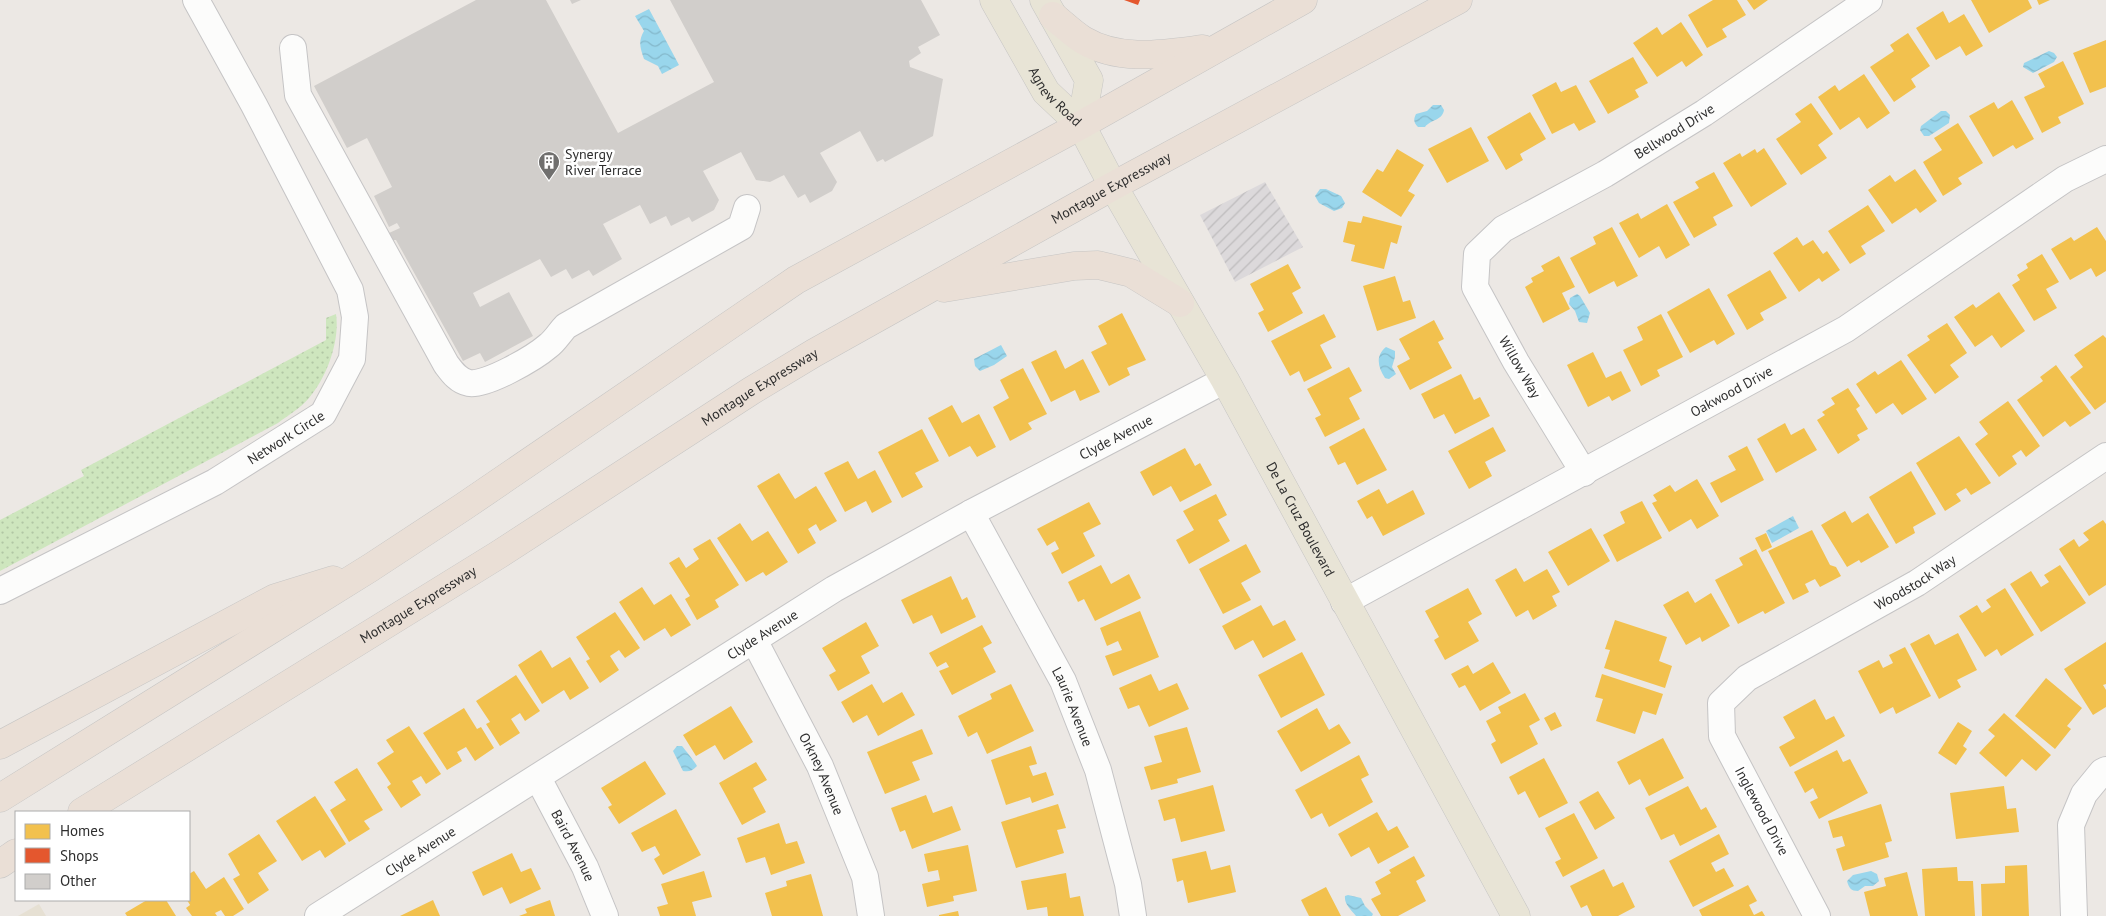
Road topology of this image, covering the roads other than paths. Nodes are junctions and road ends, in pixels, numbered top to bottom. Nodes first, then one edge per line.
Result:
1 (196, 0) edge
2 (994, 0) edge
3 (1303, 0) edge
4 (1458, 0) edge
5 (1869, 0) edge
6 (1048, 8) edge
7 (293, 48) dead end
8 (1217, 48) junction
9 (1081, 125) junction
10 (2106, 160) edge
11 (1113, 186) junction
12 (747, 208) dead end
13 (1476, 254) joint
14 (926, 291) junction
15 (1180, 303) junction
16 (1224, 380) junction
17 (2106, 456) edge
18 (1584, 473) junction
19 (970, 513) junction
20 (370, 568) junction
21 (0, 591) edge
22 (1344, 602) junction
23 (754, 640) junction
24 (1721, 703) joint
25 (0, 745) edge
26 (2106, 770) edge
27 (538, 778) junction
28 (0, 798) edge
29 (84, 811) edge
30 (15, 853) edge
31 (0, 862) edge
32 (1508, 913) edge
33 (318, 916) edge
34 (605, 916) edge
35 (872, 916) edge
36 (1133, 916) edge
37 (1818, 916) edge
38 (2074, 916) edge

1 - 21 street, Network Circle
2 - 9 main road, Agnew Road
3 - 8 highway
4 - 11 highway, Montague Expressway
5 - 13 street, Bellwood Drive
6 - 8 highway
6 - 9 main road, Agnew Road
7 - 12 street
8 - 9 highway
9 - 11 main road, De La Cruz Boulevard
9 - 20 highway
10 - 18 street, Oakwood Drive
11 - 14 highway, Montague Expressway
11 - 15 main road, De La Cruz Boulevard
13 - 18 street, Willow Way
14 - 15 highway
14 - 29 highway, Montague Expressway
15 - 16 main road, De La Cruz Boulevard
16 - 19 street, Clyde Avenue
16 - 22 main road, De La Cruz Boulevard
17 - 24 street, Woodstock Way
18 - 22 street, Oakwood Drive
19 - 23 street, Clyde Avenue
19 - 36 street, Laurie Avenue
20 - 25 highway
20 - 28 highway
22 - 32 main road, De La Cruz Boulevard
23 - 27 street, Clyde Avenue
23 - 35 street, Orkney Avenue
24 - 37 street, Inglewood Drive
26 - 38 street
27 - 33 street, Clyde Avenue
27 - 34 street, Baird Avenue
30 - 31 highway

